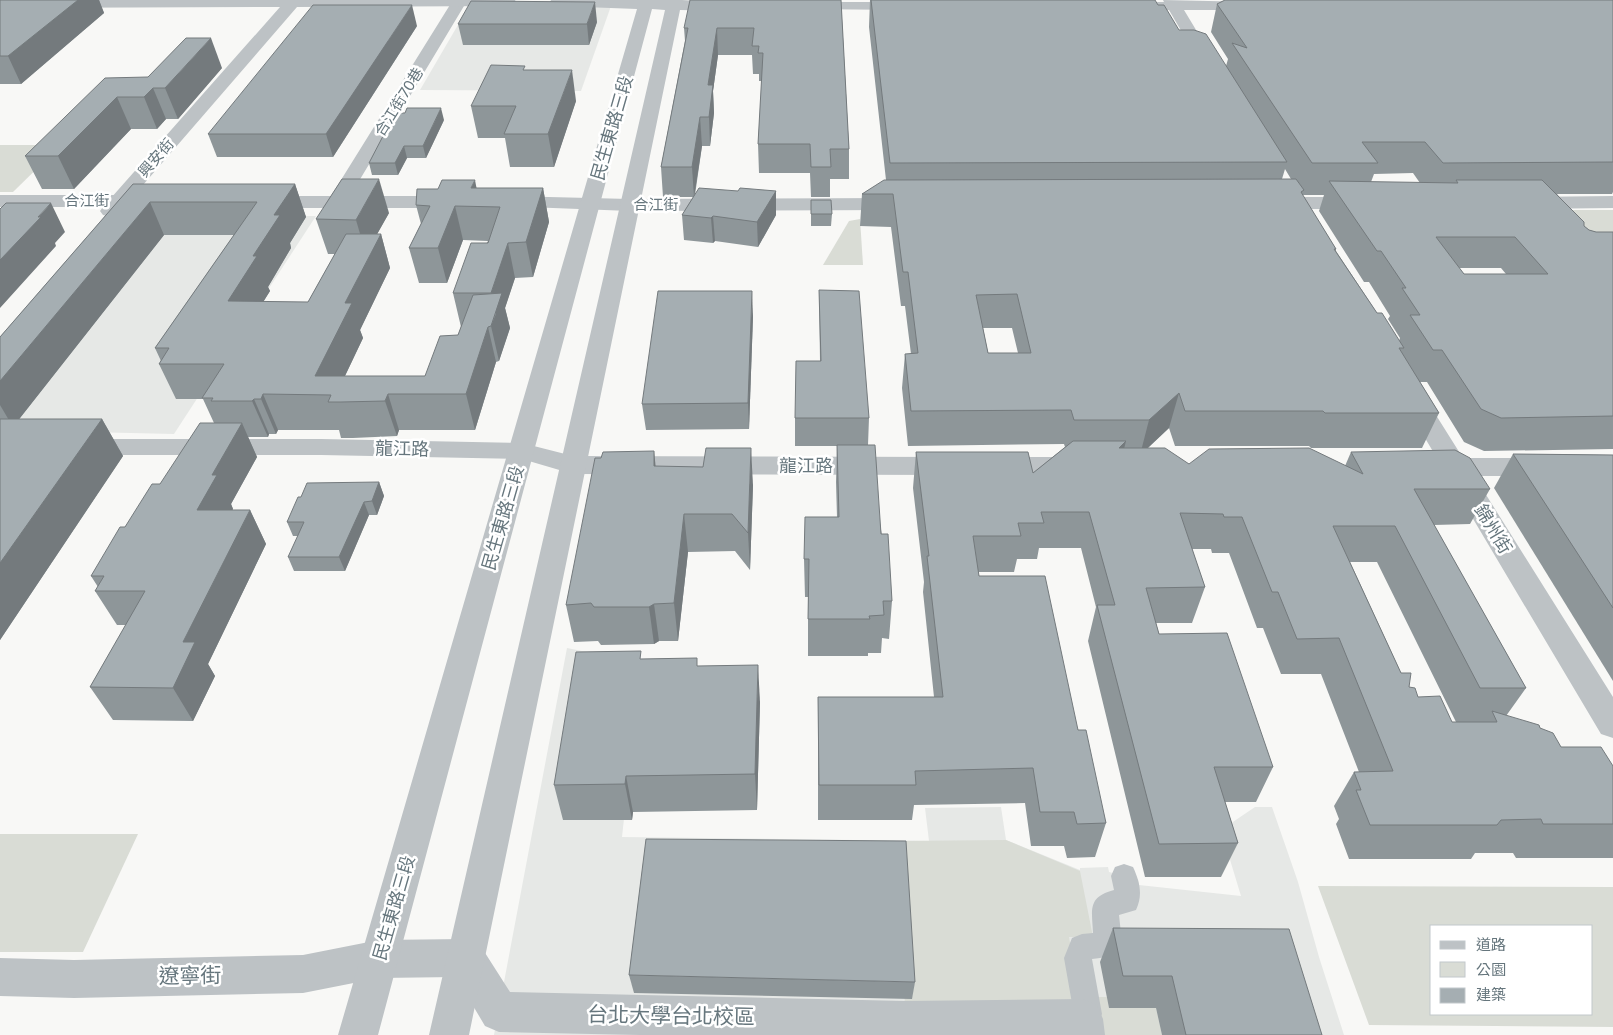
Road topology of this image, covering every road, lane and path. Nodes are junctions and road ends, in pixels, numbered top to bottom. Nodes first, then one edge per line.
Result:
1 (294, 1) edge
2 (460, 2) junction
3 (528, 2) edge
4 (547, 2) edge
5 (660, 2) edge
6 (1172, 3) edge
7 (0, 4) edge
8 (742, 6) edge
9 (789, 6) edge
10 (923, 6) edge
11 (1116, 6) edge
12 (1273, 6) edge
13 (1217, 78) edge
14 (1278, 178) edge
15 (0, 201) edge
16 (118, 201) junction
17 (166, 201) edge
18 (243, 202) edge
19 (337, 202) junction
20 (1613, 202) edge
21 (591, 203) junction
22 (1249, 203) edge
23 (1294, 203) junction
24 (1382, 203) edge
25 (1513, 203) edge
26 (919, 204) edge
27 (630, 205) junction
28 (101, 222) edge
29 (1309, 228) edge
30 (1400, 376) edge
31 (53, 447) edge
32 (522, 451) junction
33 (573, 465) junction
34 (1103, 466) edge
35 (1414, 467) edge
36 (1455, 467) junction
37 (1613, 467) edge
38 (1613, 725) edge
39 (1124, 876) dead end
40 (466, 958) junction
41 (379, 959) junction
42 (0, 976) edge
43 (1084, 1027) edge
44 (358, 1035) edge
45 (450, 1035) edge

1 - 2 street
1 - 7 street
1 - 16 street, 興安街
2 - 3 street
2 - 19 street, 合江街70巷
4 - 5 street
5 - 8 street
5 - 21 street, 民生東路三段
5 - 27 street, 民生東路三段
6 - 11 street
6 - 12 street
6 - 13 street
9 - 10 street
14 - 23 street
15 - 16 street, 合江街
16 - 17 street, 合江街
16 - 28 street, 興安街
18 - 19 street, 合江街
19 - 21 street, 合江街
20 - 25 street
21 - 27 street, 合江街
21 - 32 street, 民生東路三段
22 - 23 street
23 - 24 street
23 - 29 street
26 - 27 street, 合江街
27 - 33 street, 民生東路三段
30 - 36 street, 錦州街
31 - 32 street, 龍江路
32 - 33 street, 龍江路
32 - 41 street, 民生東路三段
33 - 34 street, 龍江路
33 - 40 street, 民生東路三段
35 - 36 street
36 - 37 street
36 - 38 street, 錦州街
39 - 43 street, 台北大學台北校區
40 - 41 street
40 - 43 street, 台北大學台北校區
40 - 45 street, 民生東路三段
41 - 42 street, 遼寧街
41 - 44 street, 民生東路三段

